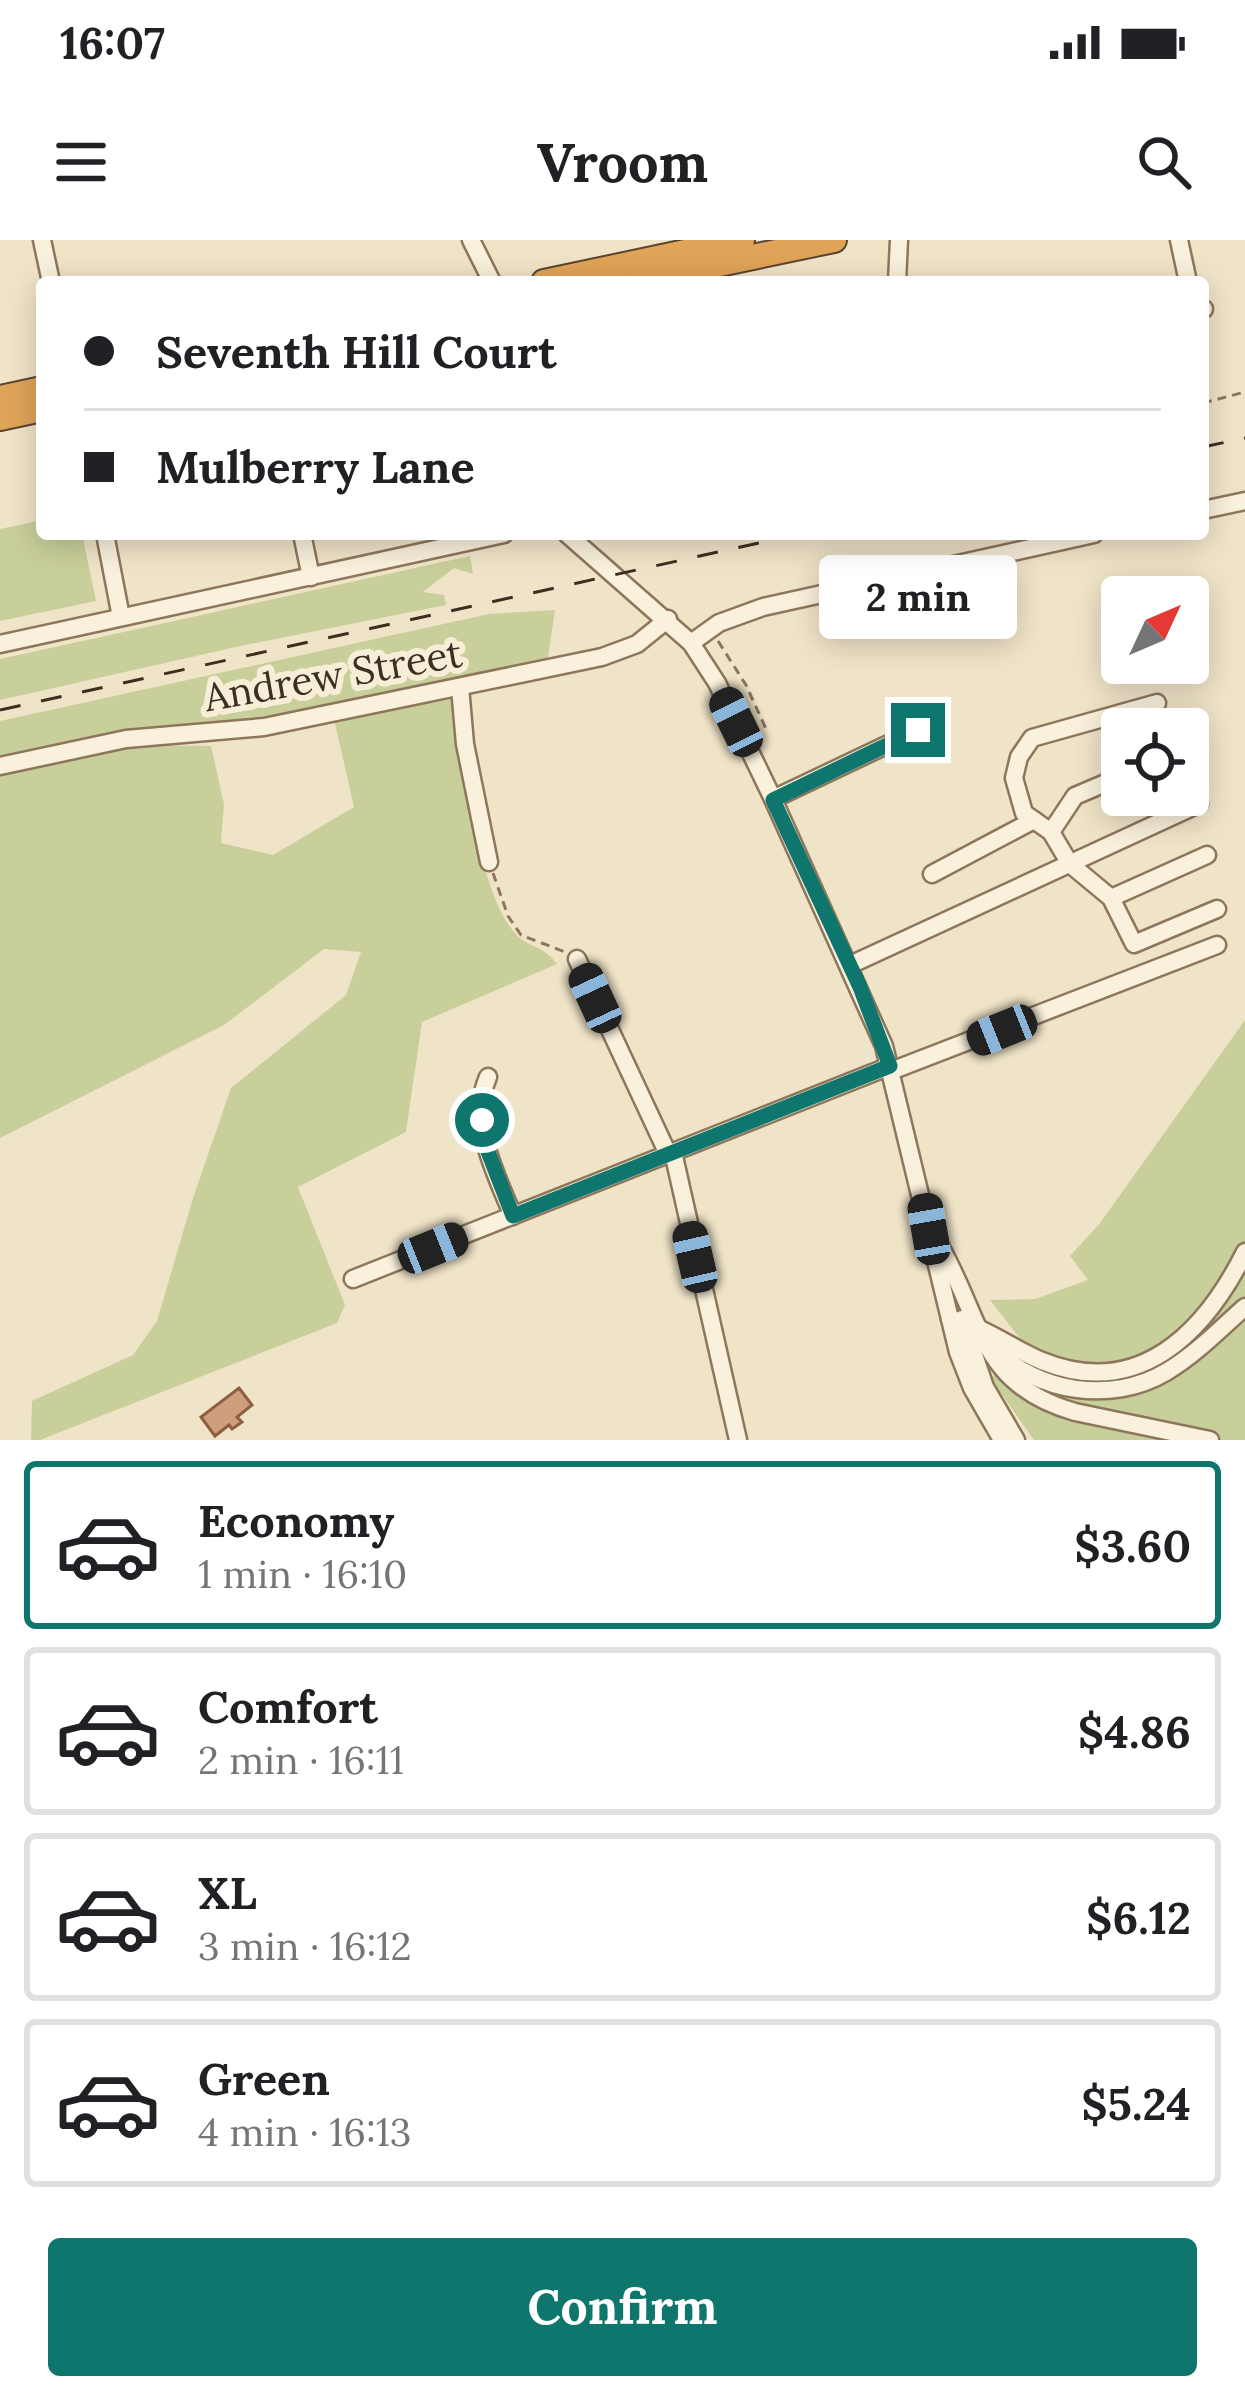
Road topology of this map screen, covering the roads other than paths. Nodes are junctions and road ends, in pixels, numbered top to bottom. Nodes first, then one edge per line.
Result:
1 (42, 240) edge
2 (470, 240) edge
3 (742, 240) edge
4 (834, 240) edge
5 (1179, 240) edge
6 (895, 244) edge
7 (50, 276) edge
8 (473, 276) edge
9 (489, 276) edge
10 (572, 276) edge
11 (662, 276) edge
12 (897, 276) edge
13 (1187, 276) edge
14 (36, 393) edge
15 (36, 410) edge
16 (1, 413) edge
17 (1245, 501) edge
18 (1209, 509) edge
19 (106, 540) edge
20 (303, 540) edge
21 (477, 540) edge
22 (580, 540) edge
23 (1067, 540) edge
24 (311, 577) junction
25 (121, 617) junction
26 (668, 619) junction
27 (692, 643) junction
28 (0, 644) edge
29 (460, 686) junction
30 (1157, 704) dead end
31 (918, 730) dead end
32 (0, 766) edge
33 (1101, 785) edge
34 (773, 800) junction
35 (1172, 816) edge
36 (1034, 820) junction
37 (1051, 832) junction
38 (1207, 856) dead end
39 (489, 862) road end
40 (1070, 864) junction
41 (932, 874) dead end
42 (1111, 898) junction
43 (1217, 909) dead end
44 (1216, 945) dead end
45 (577, 959) road end
46 (850, 965) junction
47 (891, 1068) junction
48 (488, 1077) dead end
49 (670, 1153) junction
50 (924, 1204) junction
51 (513, 1216) junction
52 (1245, 1252) edge
53 (352, 1280) dead end
54 (1245, 1306) edge
55 (964, 1323) junction
56 (738, 1440) edge
57 (1002, 1440) edge
58 (1016, 1440) edge
59 (1210, 1440) edge

1 - 7 street
2 - 8 street
2 - 9 street
3 - 10 highway
4 - 11 highway
5 - 13 street
6 - 12 street
14 - 16 highway
15 - 16 highway
17 - 18 street
19 - 25 street
20 - 24 street
21 - 24 street
22 - 26 street
23 - 27 street
24 - 25 street
25 - 28 street
26 - 27 street
26 - 29 street, Andrew Street
27 - 34 street
29 - 32 street, Andrew Street
29 - 39 street
30 - 36 street
31 - 34 street
33 - 37 street
34 - 46 street
35 - 40 street
36 - 37 street
36 - 41 street
37 - 40 street
38 - 42 street
40 - 42 street
40 - 46 street
42 - 43 street
44 - 47 street
45 - 49 street
46 - 47 street
47 - 49 street
47 - 50 street
48 - 51 street
49 - 51 street
49 - 56 street
50 - 55 street
50 - 55 street
51 - 53 street
52 - 55 street
54 - 55 street
55 - 57 street
55 - 58 street
55 - 59 street

